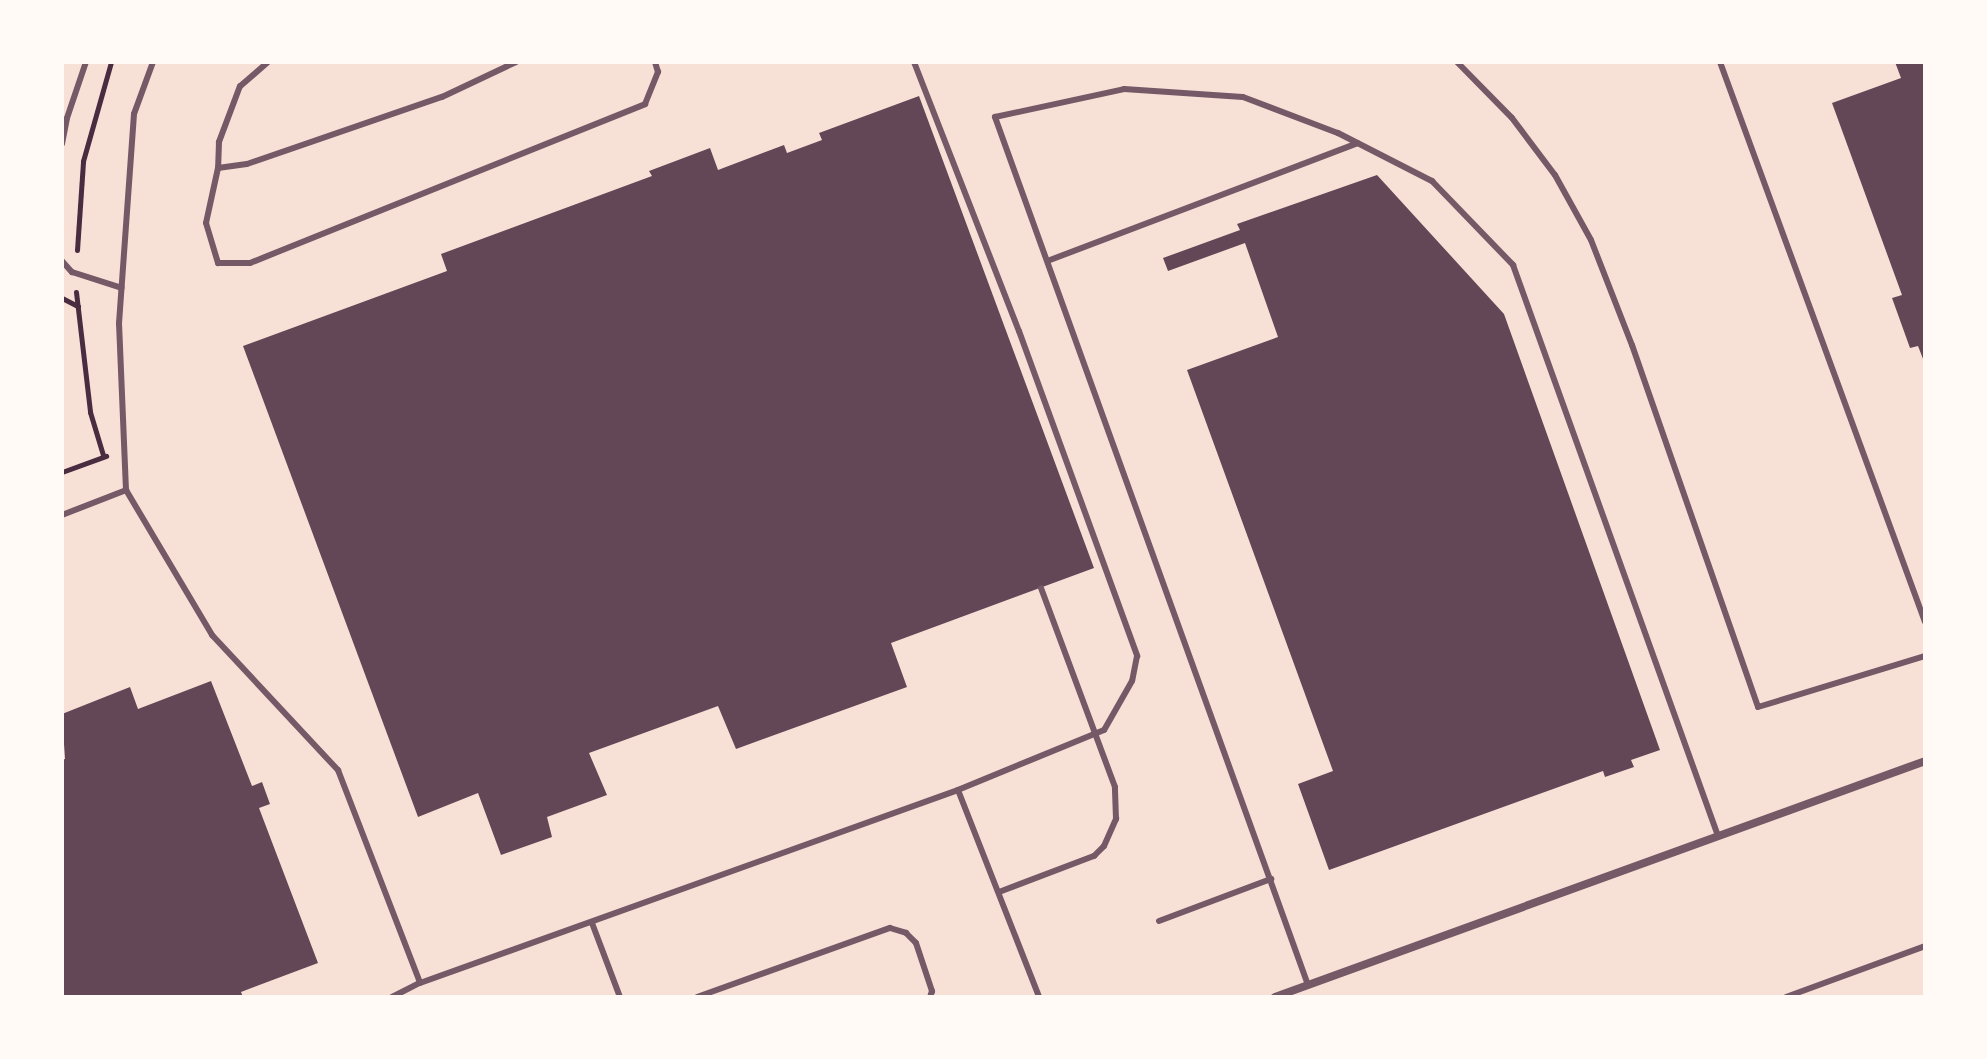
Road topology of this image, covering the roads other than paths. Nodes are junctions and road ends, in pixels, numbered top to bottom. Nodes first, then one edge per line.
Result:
1 (86, 62) edge
2 (153, 62) edge
3 (268, 62) edge
4 (516, 62) edge
5 (655, 62) edge
6 (914, 62) edge
7 (1457, 62) edge
8 (1720, 62) edge
9 (1358, 143) junction
10 (62, 144) edge
11 (218, 168) junction
12 (1050, 260) junction
13 (62, 261) edge
14 (122, 288) junction
15 (126, 490) junction
16 (62, 515) edge
17 (1041, 588) dead end
18 (1925, 622) edge
19 (1925, 656) edge
20 (1097, 734) junction
21 (1925, 761) edge
22 (958, 790) junction
23 (1718, 836) junction
24 (1271, 879) junction
25 (999, 892) junction
26 (1159, 921) dead end
27 (592, 923) junction
28 (1925, 946) edge
29 (420, 983) junction
30 (1308, 985) junction
31 (392, 997) edge
32 (620, 997) edge
33 (697, 997) edge
34 (930, 997) edge
35 (1039, 997) edge
36 (1275, 997) edge
37 (1786, 997) edge

1 - 10 lane
2 - 14 lane
3 - 11 lane
4 - 11 lane
5 - 11 lane
6 - 20 lane
7 - 19 lane
8 - 18 lane
9 - 12 lane
9 - 12 lane
9 - 23 lane
12 - 24 lane
13 - 14 lane
14 - 15 lane
15 - 16 lane
15 - 29 lane
17 - 20 lane
20 - 22 lane
20 - 25 lane
21 - 23 street
22 - 25 lane
22 - 27 lane
23 - 30 street
24 - 26 lane
24 - 30 lane
25 - 35 lane
27 - 29 lane
27 - 32 lane
28 - 37 lane
29 - 31 lane
30 - 36 street
33 - 34 lane

